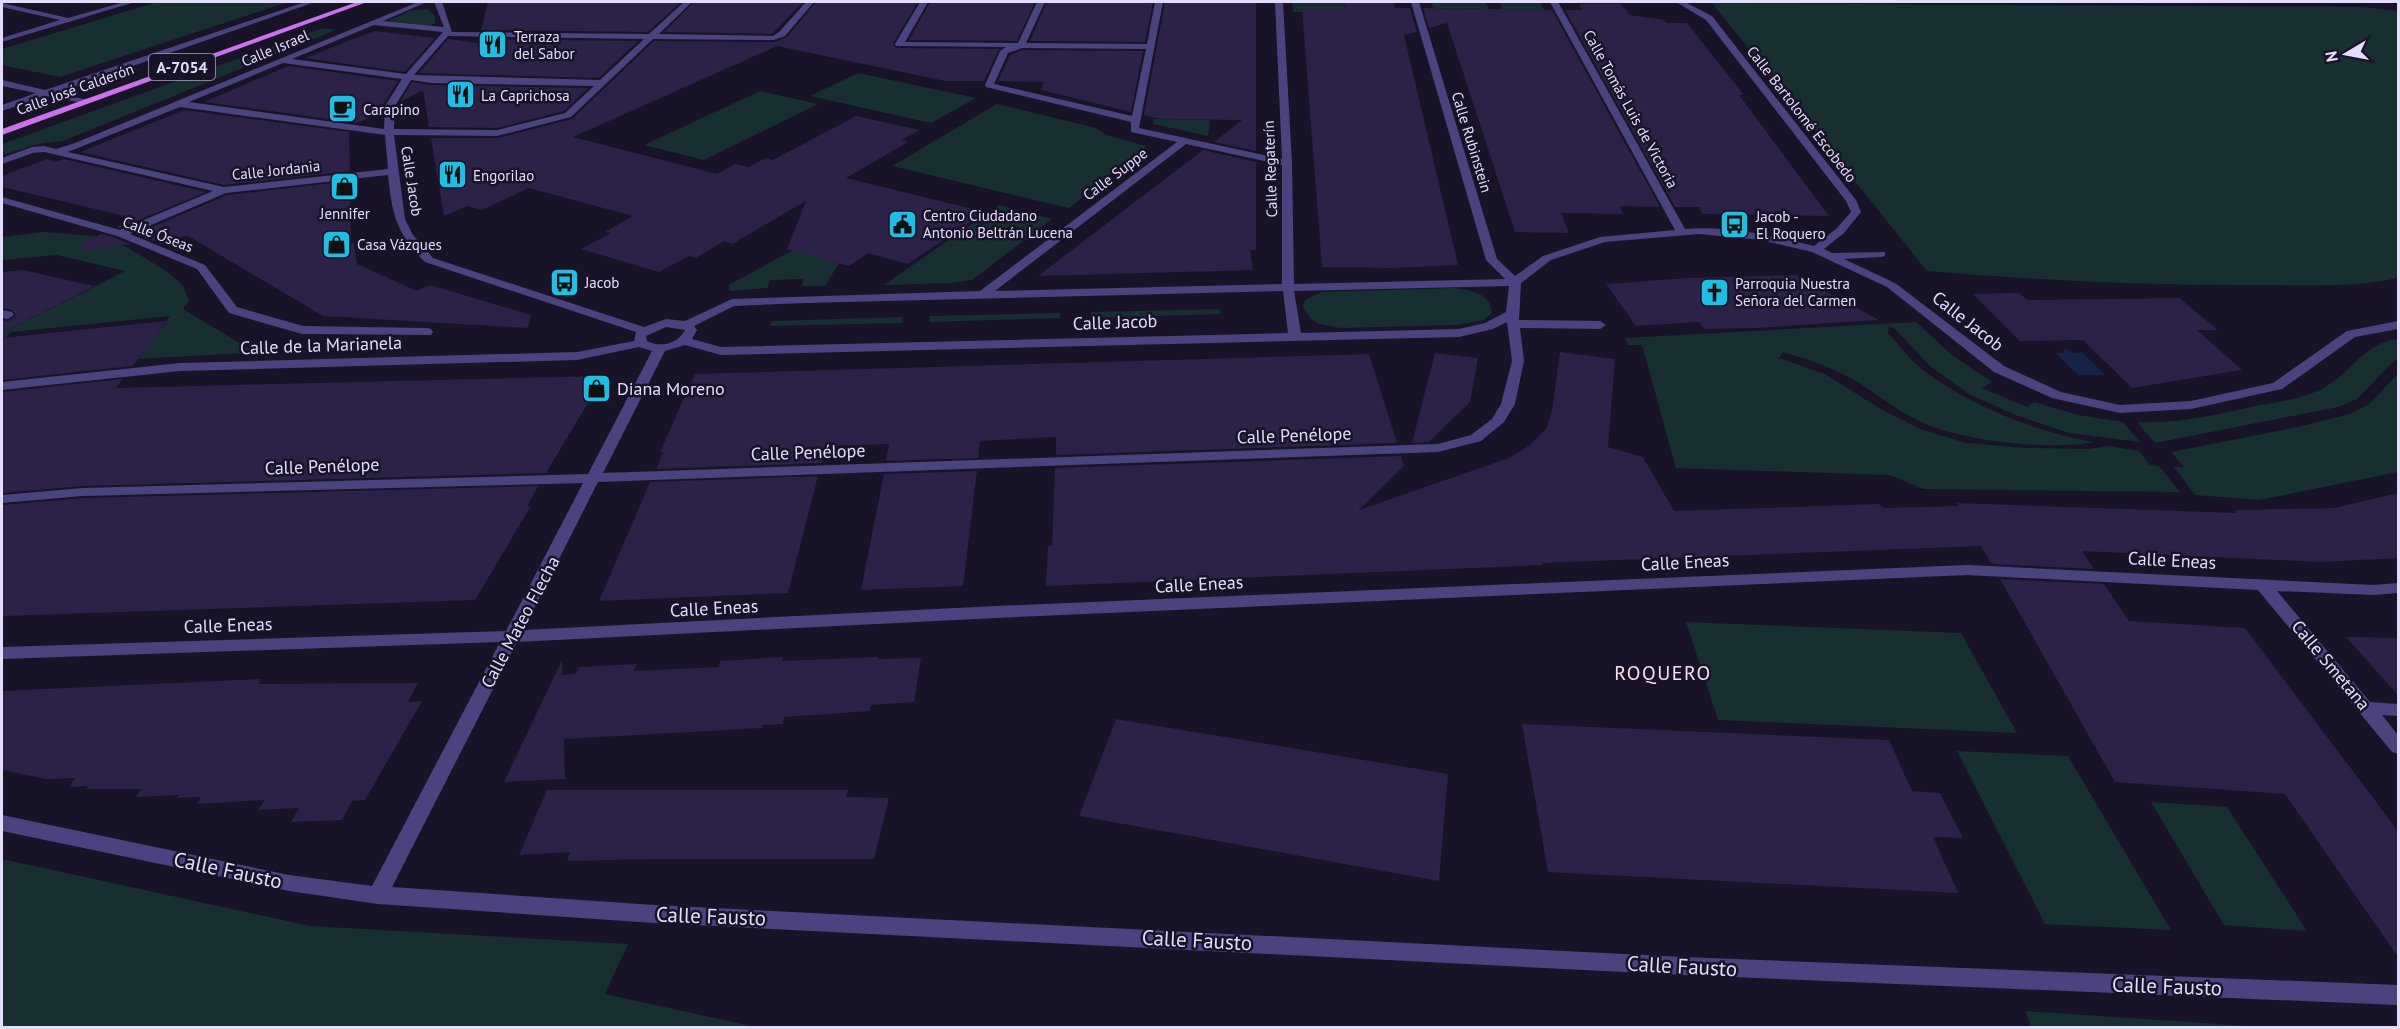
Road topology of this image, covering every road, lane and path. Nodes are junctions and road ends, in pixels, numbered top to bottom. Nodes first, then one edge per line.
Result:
1 (130, 2) edge
2 (311, 2) edge
3 (363, 2) edge
4 (423, 2) edge
5 (438, 2) edge
6 (688, 2) edge
7 (810, 2) edge
8 (924, 2) edge
9 (1041, 2) edge
10 (1159, 2) edge
11 (1279, 2) edge
12 (1415, 2) edge
13 (1554, 2) edge
14 (1680, 2) edge
15 (2, 4) edge
16 (68, 19) junction
17 (372, 23) junction
18 (447, 32) junction
19 (652, 38) junction
20 (2, 40) edge
21 (1021, 45) junction
22 (1150, 47) junction
23 (282, 61) junction
24 (409, 77) junction
25 (2, 83) edge
26 (603, 83) junction
27 (45, 93) junction
28 (85, 102) junction
29 (180, 104) junction
30 (2, 108) edge
31 (1135, 120) junction
32 (2, 132) edge
33 (387, 132) junction
34 (1183, 142) junction
35 (57, 152) junction
36 (2, 161) edge
37 (1287, 163) junction
38 (394, 171) junction
39 (224, 190) junction
40 (2, 200) edge
41 (1681, 231) junction
42 (121, 234) junction
43 (1816, 250) junction
44 (1881, 254) dead end
45 (1832, 257) junction
46 (1515, 282) junction
47 (1288, 287) junction
48 (981, 296) junction
49 (1513, 319) junction
50 (1600, 324) dead end
51 (687, 325) junction
52 (2398, 325) edge
53 (427, 332) dead end
54 (1295, 336) junction
55 (643, 337) junction
56 (684, 341) junction
57 (660, 348) junction
58 (2, 386) edge
59 (594, 479) junction
60 (2, 499) edge
61 (2263, 585) junction
62 (2398, 588) edge
63 (512, 636) junction
64 (2, 653) edge
65 (2367, 708) junction
66 (2398, 710) edge
67 (2398, 747) edge
68 (2, 823) edge
69 (378, 895) junction
70 (2398, 995) edge

1 - 16 street
2 - 27 street, Calle José Calderón
3 - 28 main road, Calle José Calderón / A-7054
4 - 17 street, Calle Israel
5 - 18 street
6 - 19 street
7 - 19 street
8 - 21 street
9 - 21 street
10 - 22 street
11 - 37 street, Calle Regaterín
12 - 46 street, Calle Rubinstein
13 - 41 street, Calle Tomás Luis de Victoria
14 - 43 street, Calle Bartolomé Escobedo
15 - 16 street
16 - 20 street
17 - 18 street
17 - 23 street, Calle Israel
18 - 19 street
18 - 24 street, Calle Jacob
19 - 26 street
21 - 22 street
21 - 31 street
22 - 31 street
23 - 24 street
23 - 29 street, Calle Israel
24 - 26 street
24 - 33 street, Calle Jacob
25 - 27 street
26 - 33 street
27 - 28 street
27 - 30 street, Calle José Calderón
28 - 32 main road, Calle José Calderón / A-7054
29 - 33 street
29 - 35 street, Calle Israel
31 - 34 street
33 - 38 street, Calle Jacob
34 - 37 street
34 - 48 street, Calle Suppe
35 - 36 street, Calle Israel
35 - 39 street, Calle Jordania
37 - 47 street, Calle Regaterín
38 - 39 street, Calle Jordania
38 - 55 street, Calle Jacob
39 - 42 street
40 - 42 street, Calle Óseas
41 - 43 street, Calle Jacob
41 - 46 street, Calle Jacob
42 - 53 street, Calle Óseas
43 - 45 street, Calle Jacob
44 - 45 street
45 - 52 street, Calle Jacob
46 - 47 street, Calle Jacob
46 - 49 street
47 - 48 street, Calle Jacob
47 - 54 street, Calle Regaterín
48 - 51 street, Calle Jacob
49 - 50 street
49 - 54 street, Calle Jacob
49 - 59 street, Calle Penélope
51 - 55 street, Calle de la Marianela
51 - 56 street
54 - 56 street, Calle Jacob
55 - 57 street, Calle Jacob
55 - 58 street, Calle de la Marianela
56 - 57 street
57 - 59 street, Calle Mateo Flecha
59 - 60 street, Calle Penélope
59 - 63 street, Calle Mateo Flecha
61 - 62 street, Calle Eneas
61 - 63 street, Calle Eneas
61 - 65 street, Calle Smetana
63 - 64 street, Calle Eneas
63 - 69 street, Calle Mateo Flecha
65 - 66 street
65 - 67 street, Calle Smetana
68 - 69 street, Calle Fausto
69 - 70 street, Calle Fausto

